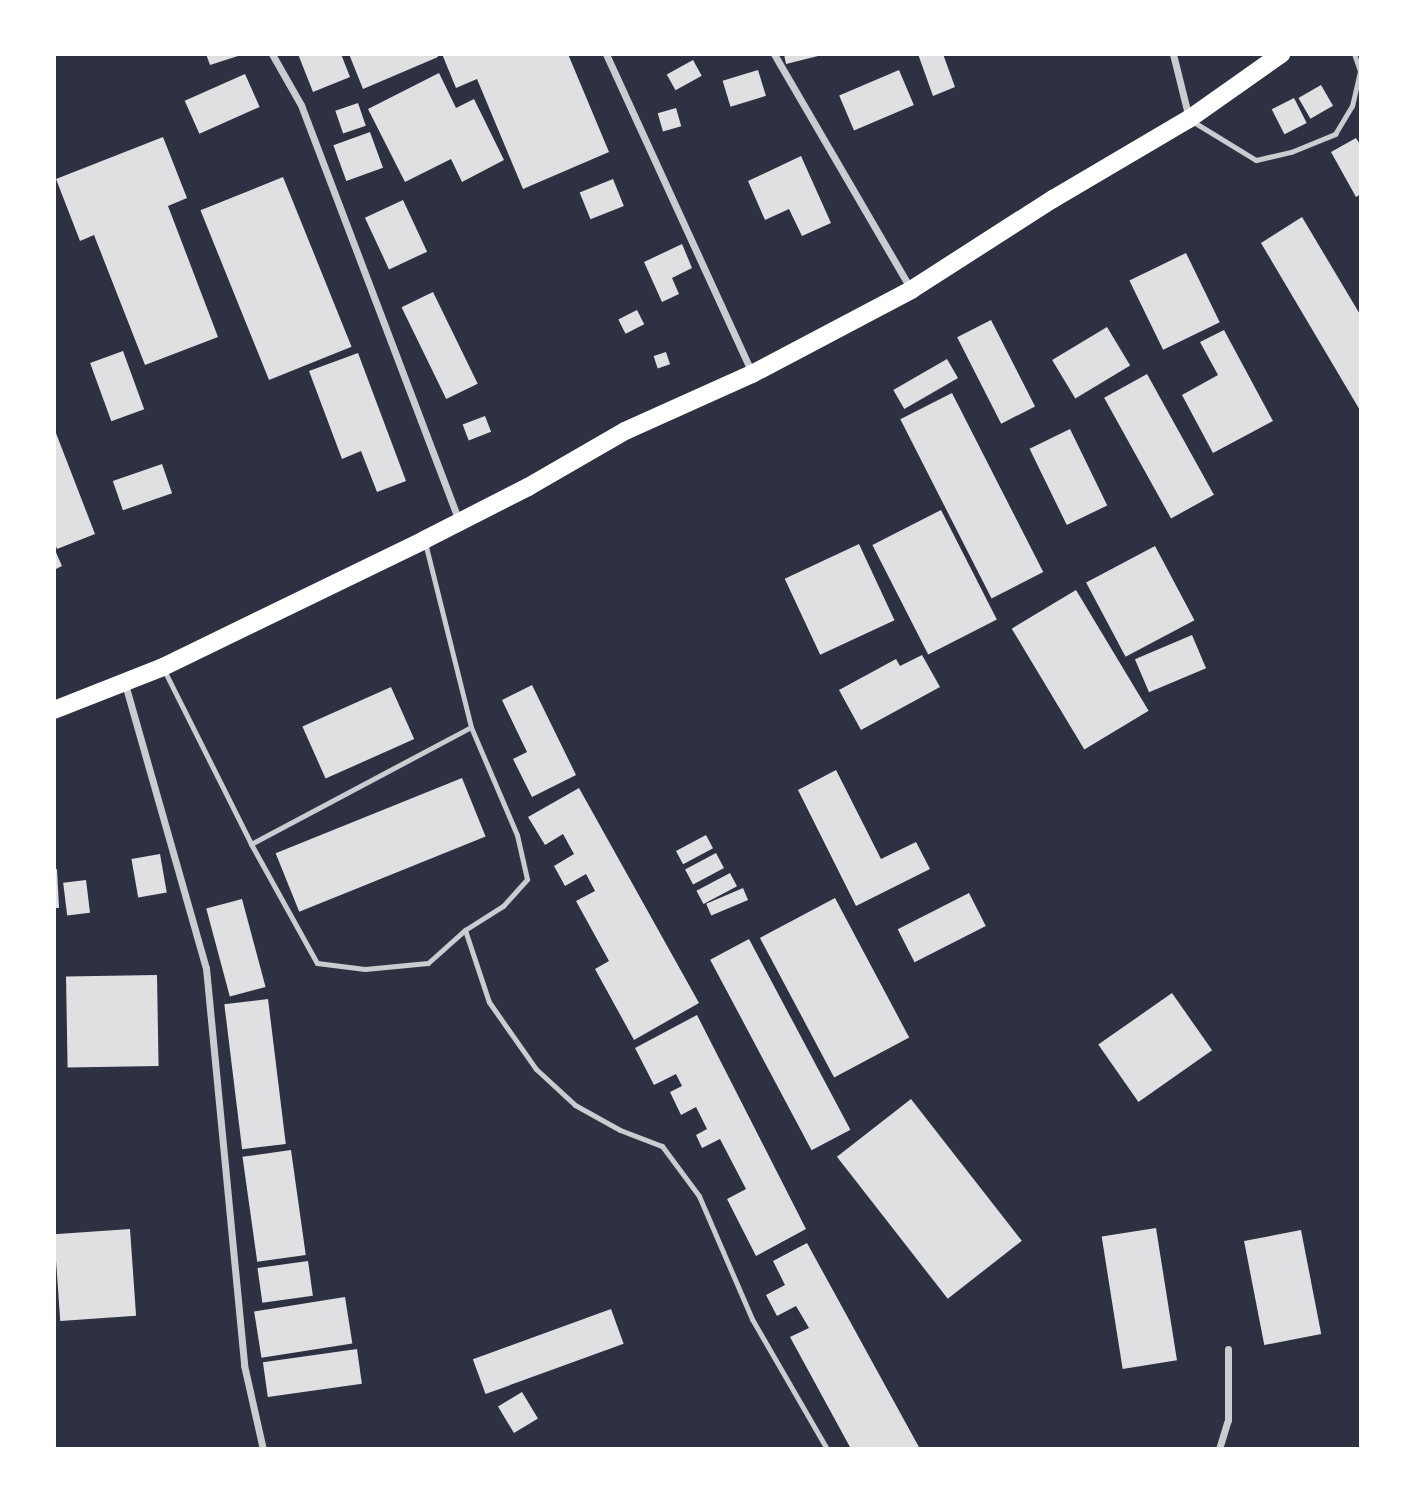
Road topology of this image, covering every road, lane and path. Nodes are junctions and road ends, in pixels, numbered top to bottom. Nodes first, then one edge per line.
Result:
1 (272, 54) edge
2 (606, 54) edge
3 (774, 54) edge
4 (1173, 54) edge
5 (1281, 54) edge
6 (1354, 54) edge
7 (1189, 119) junction
8 (911, 290) junction
9 (752, 374) junction
10 (460, 521) junction
11 (424, 540) junction
12 (163, 667) junction
13 (125, 682) junction
14 (54, 710) edge
15 (471, 726) junction
16 (251, 844) junction
17 (465, 930) junction
18 (1228, 1349) dead end
19 (263, 1449) edge
20 (827, 1449) edge
21 (1219, 1449) edge

1 - 10 street
2 - 9 street
3 - 8 street
4 - 7 street
5 - 7 main road
6 - 7 lane
7 - 8 main road
8 - 9 main road
9 - 10 main road
10 - 11 main road
11 - 12 main road
11 - 15 lane
12 - 13 main road
12 - 16 lane
13 - 14 main road
13 - 19 street
15 - 16 lane
15 - 17 lane
16 - 17 lane
17 - 20 lane
18 - 21 street

